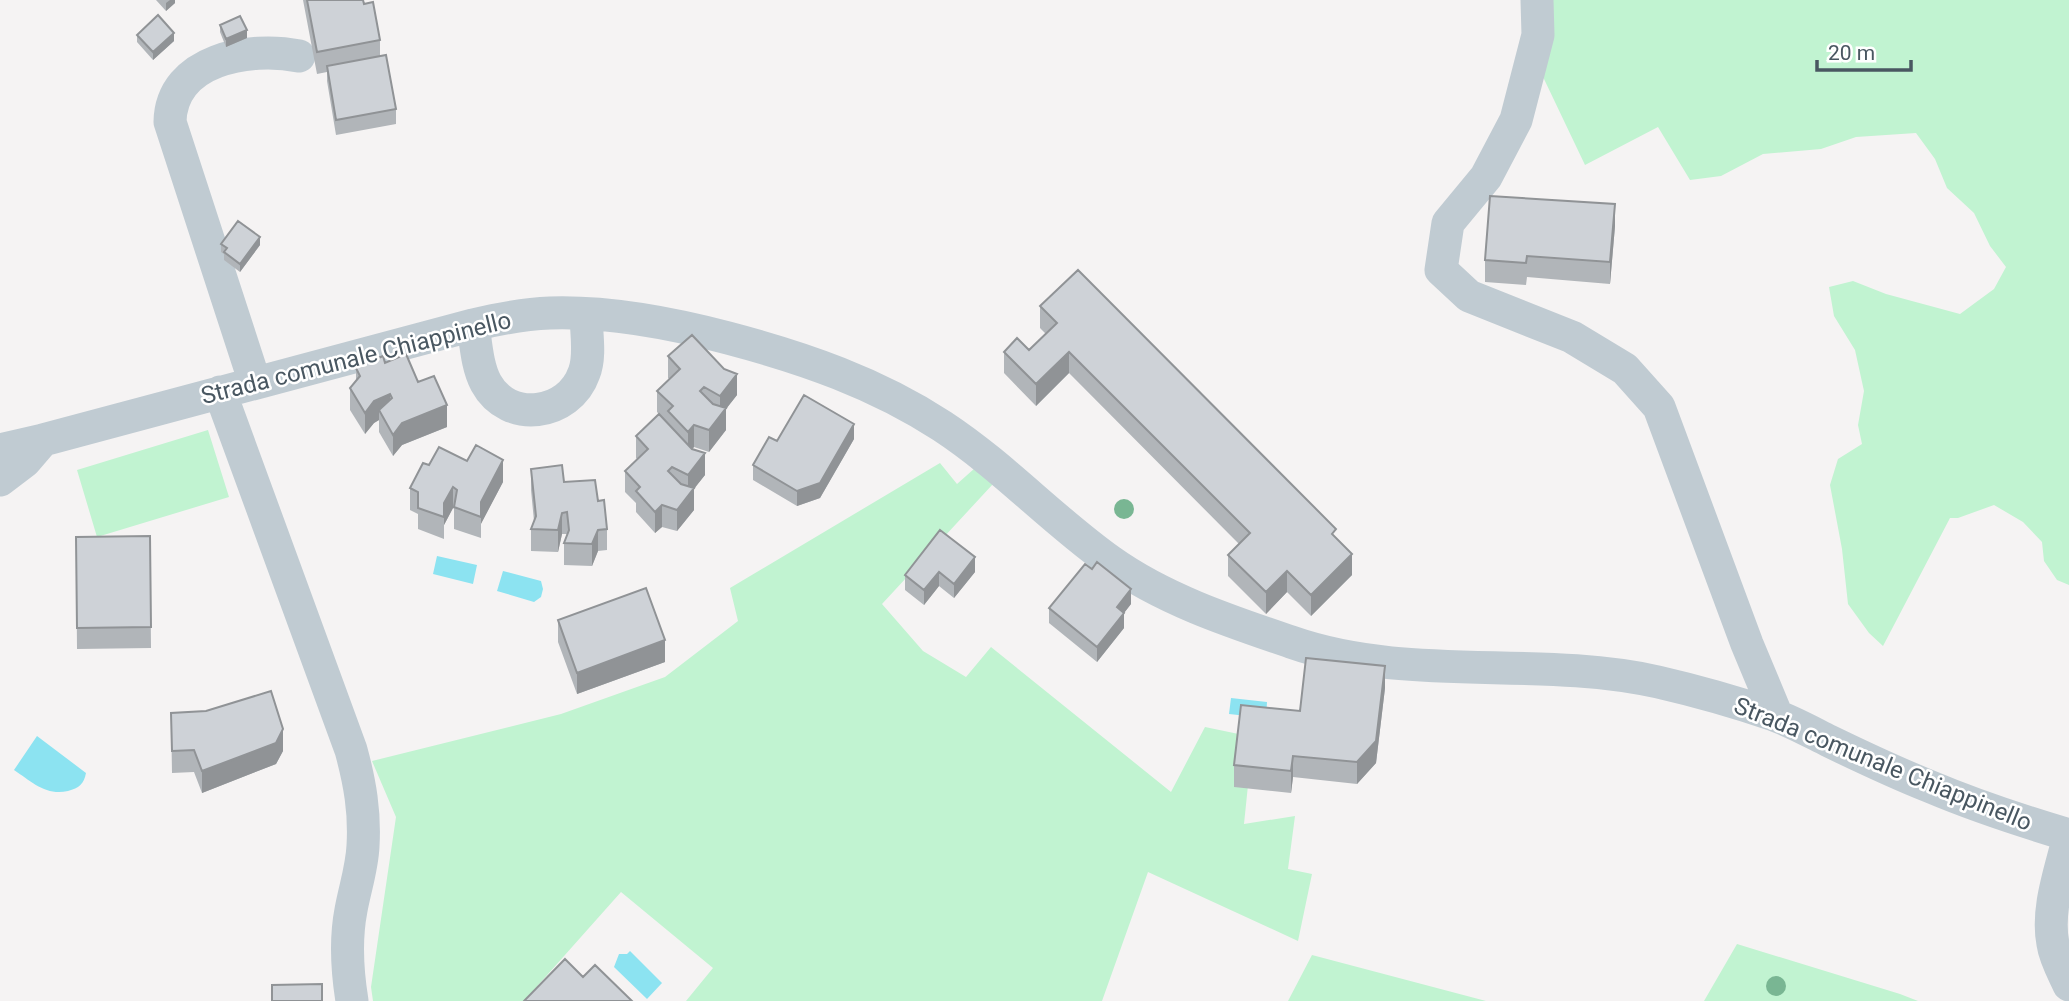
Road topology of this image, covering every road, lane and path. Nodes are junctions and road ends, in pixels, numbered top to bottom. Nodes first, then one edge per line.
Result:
1 (1537, 0) edge
2 (299, 56) dead end
3 (586, 314) junction
4 (473, 325) junction
5 (254, 383) junction
6 (220, 392) junction
7 (43, 440) junction
8 (0, 450) edge
9 (0, 480) edge
10 (1777, 716) junction
11 (2069, 835) edge
12 (2069, 985) edge
13 (352, 1001) edge

1 - 10 street
2 - 5 street
3 - 4 street, Strada comunale Chiappinello
3 - 4 street
3 - 10 street, Strada comunale Chiappinello
4 - 5 street, Strada comunale Chiappinello
5 - 6 street, Strada comunale Chiappinello
6 - 7 street, Strada comunale Chiappinello
6 - 13 street
7 - 8 street, Strada comunale Chiappinello
7 - 9 street
10 - 11 street, Strada comunale Chiappinello
11 - 12 street

